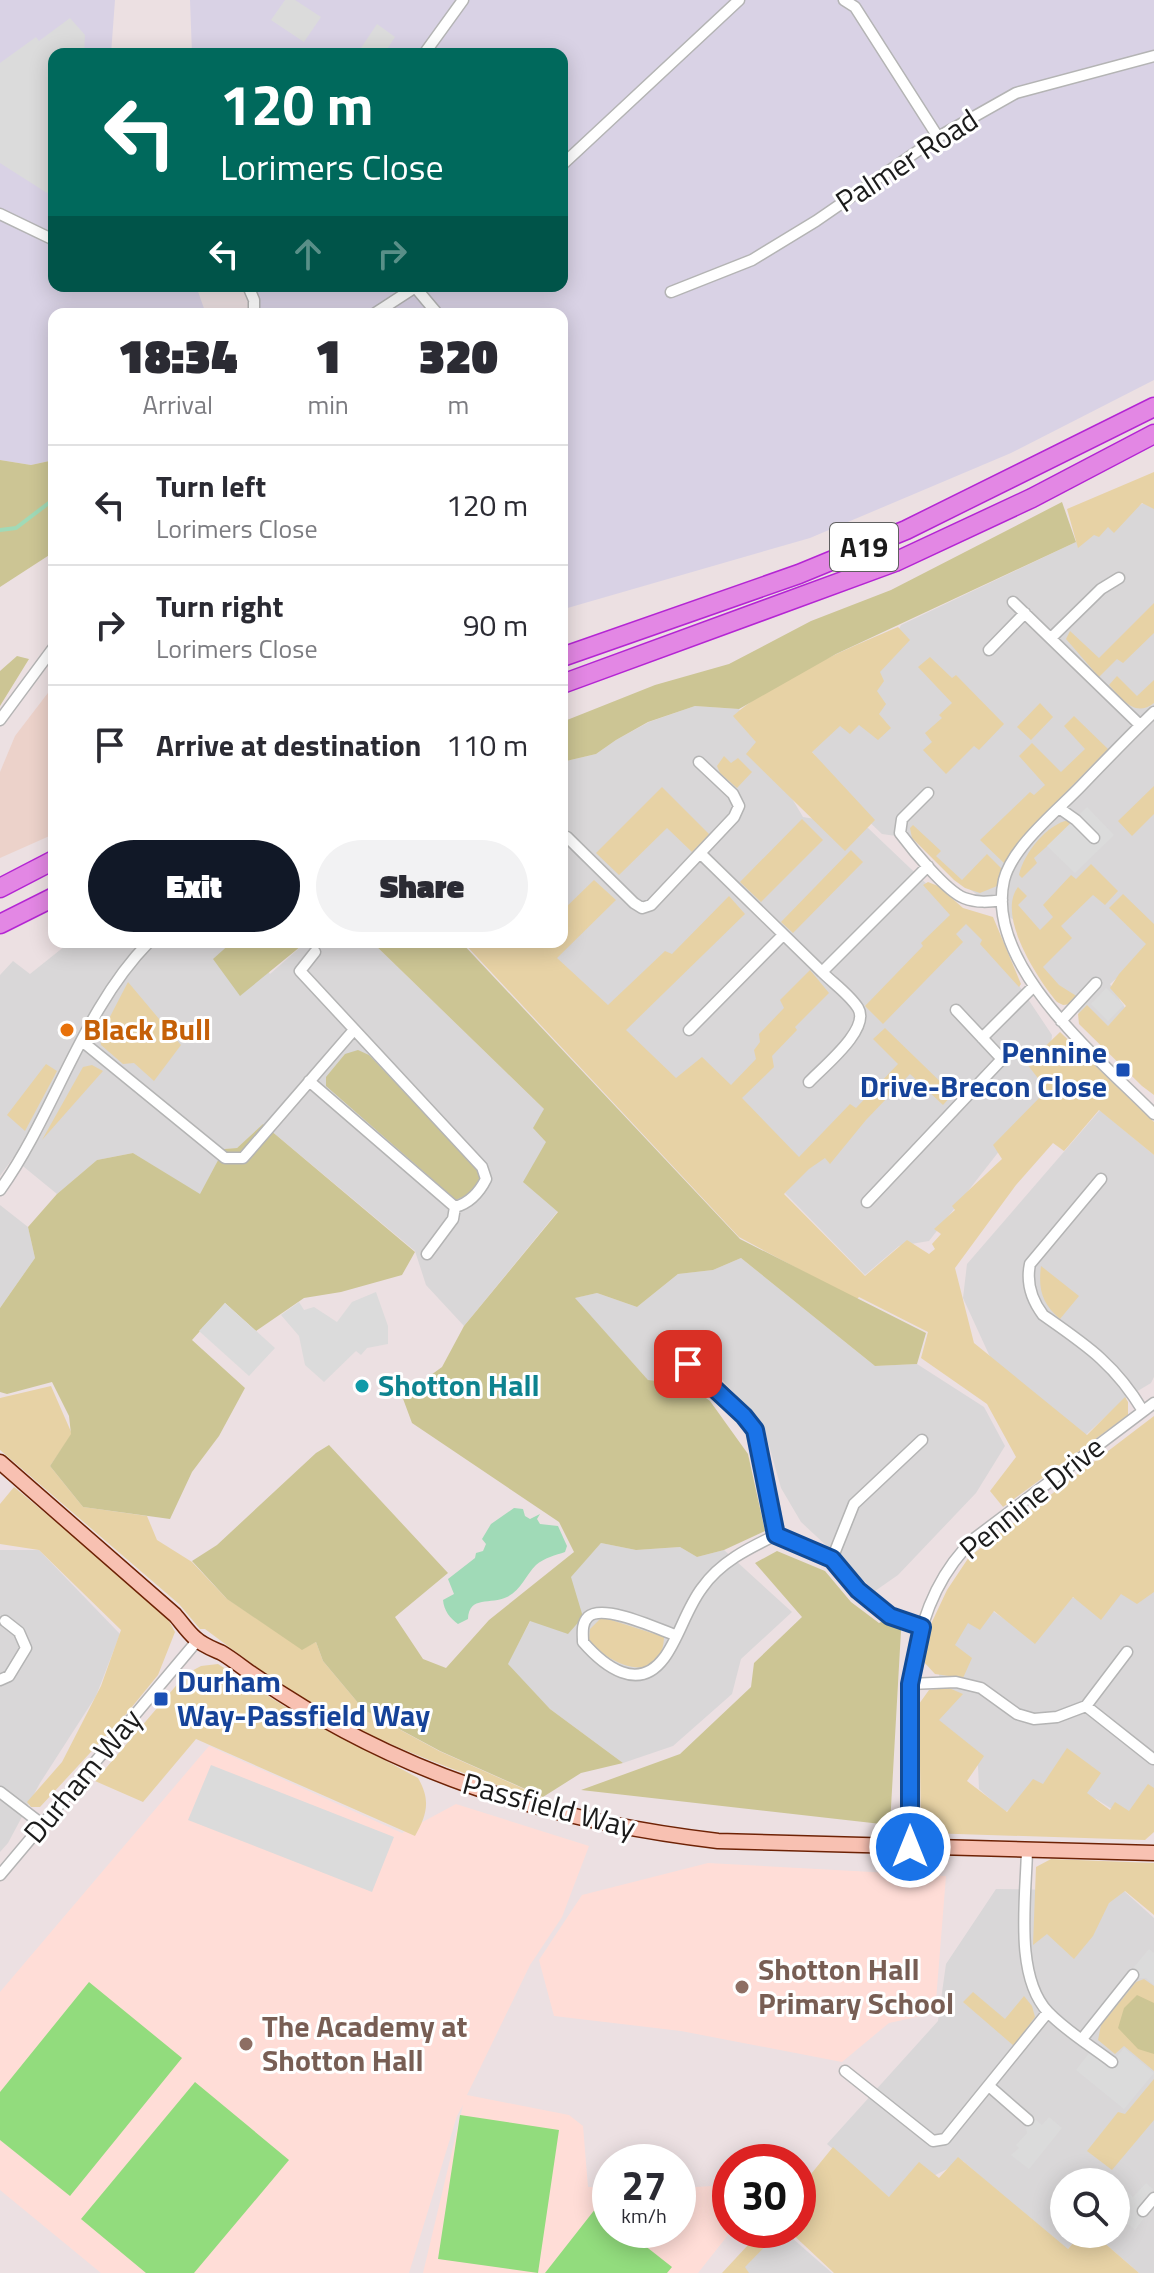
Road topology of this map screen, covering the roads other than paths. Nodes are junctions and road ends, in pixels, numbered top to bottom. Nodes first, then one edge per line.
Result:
1 (463, 0) edge
2 (739, 0) edge
3 (844, 0) edge
4 (428, 48) edge
5 (1154, 56) edge
6 (938, 137) junction
7 (568, 159) edge
8 (0, 214) edge
9 (48, 237) edge
10 (407, 292) edge
11 (421, 292) edge
12 (671, 292) dead end
13 (383, 308) edge
14 (433, 308) edge
15 (1154, 407) edge
16 (1154, 434) edge
17 (1119, 578) dead end
18 (1013, 602) dead end
19 (1025, 613) junction
20 (1051, 638) junction
21 (989, 650) dead end
22 (48, 655) edge
23 (568, 655) edge
24 (568, 682) edge
25 (1154, 712) edge
26 (0, 720) edge
27 (1140, 725) junction
28 (699, 762) dead end
29 (928, 793) dead end
30 (1059, 808) junction
31 (568, 838) edge
32 (1094, 838) dead end
33 (701, 854) junction
34 (48, 863) edge
35 (928, 866) junction
36 (0, 888) edge
37 (48, 900) edge
38 (1002, 900) junction
39 (0, 924) edge
40 (783, 935) junction
41 (143, 948) edge
42 (315, 952) dead end
43 (822, 972) junction
44 (1096, 983) dead end
45 (1033, 987) junction
46 (956, 1010) dead end
47 (1061, 1021) junction
48 (689, 1030) dead end
49 (353, 1031) junction
50 (982, 1038) junction
51 (83, 1042) junction
52 (309, 1081) junction
53 (809, 1082) dead end
54 (1154, 1113) edge
55 (1101, 1179) dead end
56 (0, 1190) edge
57 (867, 1202) dead end
58 (455, 1207) junction
59 (427, 1254) dead end
60 (688, 1364) dead end
61 (1154, 1403) edge
62 (1143, 1411) junction
63 (922, 1440) dead end
64 (0, 1462) edge
65 (776, 1535) junction
66 (832, 1559) junction
67 (5, 1621) dead end
68 (922, 1627) junction
69 (675, 1635) junction
70 (197, 1641) junction
71 (1127, 1652) dead end
72 (0, 1680) edge
73 (910, 1684) junction
74 (1086, 1706) junction
75 (1153, 1759) edge
76 (0, 1792) edge
77 (43, 1825) junction
78 (910, 1847) junction
79 (1027, 1850) junction
80 (1154, 1853) edge
81 (0, 1875) edge
82 (1133, 1975) dead end
83 (1048, 2012) junction
84 (1082, 2039) junction
85 (1112, 2062) dead end
86 (845, 2071) dead end
87 (989, 2086) junction
88 (1028, 2120) dead end
89 (1154, 2198) edge
90 (1143, 2211) dead end

1 - 4 street
2 - 7 street
3 - 6 street
5 - 6 street, Palmer Road
6 - 12 street, Palmer Road
8 - 9 street
10 - 13 street
11 - 14 street
15 - 23 highway, A19
16 - 24 highway, A19
17 - 20 street
18 - 19 street
19 - 20 street
19 - 21 street
20 - 27 street
22 - 26 street
25 - 27 street
27 - 30 street
28 - 33 street
29 - 35 street
30 - 32 street
30 - 38 street
31 - 33 street
33 - 40 street
34 - 36 highway
35 - 38 street
35 - 43 street
37 - 39 highway
38 - 45 street
40 - 43 street
40 - 48 street
41 - 51 street
42 - 49 street
43 - 53 street
44 - 47 street
45 - 47 street
45 - 50 street
46 - 50 street
47 - 54 street
49 - 52 street
49 - 58 street
50 - 57 street
51 - 52 street
51 - 56 street
52 - 58 street
55 - 62 street
58 - 59 street
60 - 65 street
61 - 62 street, Pennine Drive
62 - 68 street, Pennine Drive
63 - 66 street
64 - 70 street, Passfield Way
65 - 66 street
65 - 69 street
66 - 68 street
67 - 72 street
68 - 73 street, Pennine Drive
69 - 69 street
70 - 77 street, Durham Way
70 - 78 street, Passfield Way
71 - 74 street
73 - 74 street
73 - 78 street, Pennine Drive
74 - 75 street
76 - 77 street
77 - 81 street, Durham Way
78 - 79 street, Passfield Way
79 - 80 street, Passfield Way
79 - 83 street
82 - 84 street
83 - 84 street
83 - 87 street
84 - 85 street
86 - 87 street
87 - 88 street
89 - 90 street

